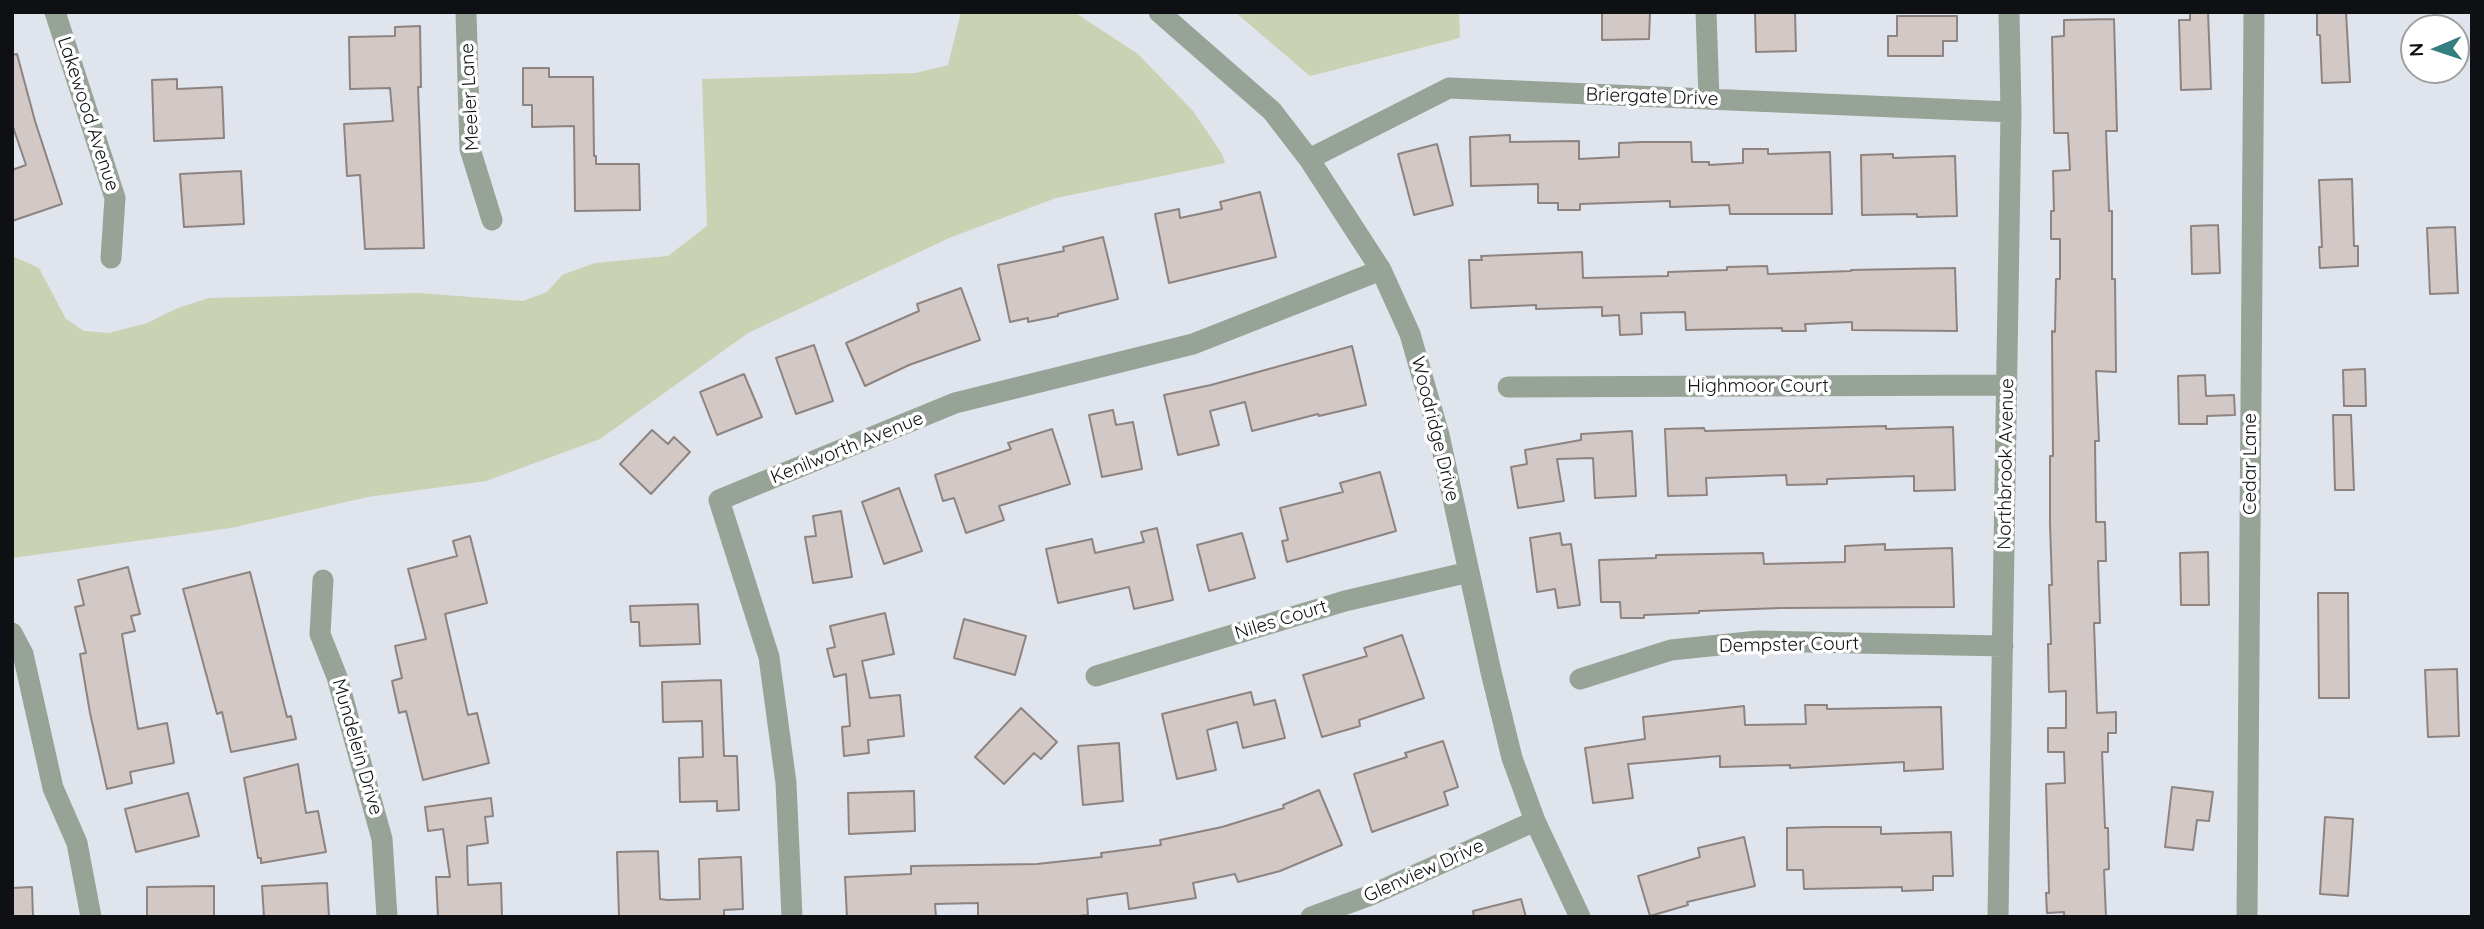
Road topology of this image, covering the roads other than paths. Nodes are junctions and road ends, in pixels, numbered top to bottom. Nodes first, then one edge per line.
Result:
1 (55, 12) edge
2 (466, 12) edge
3 (1159, 12) edge
4 (1706, 12) edge
5 (2009, 12) edge
6 (2254, 12) edge
7 (1709, 99) junction
8 (2011, 112) junction
9 (1309, 159) junction
10 (492, 220) dead end
11 (111, 258) dead end
12 (1381, 271) junction
13 (2007, 385) junction
14 (1508, 387) dead end
15 (1469, 572) junction
16 (323, 580) dead end
17 (12, 633) edge
18 (2003, 646) junction
19 (1096, 676) dead end
20 (1580, 679) dead end
21 (1535, 821) junction
22 (91, 917) edge
23 (387, 917) edge
24 (792, 917) edge
25 (1311, 917) edge
26 (1580, 917) edge
27 (1998, 917) edge
28 (2247, 917) edge

1 - 11 street, Lakewood Avenue
2 - 10 street, Meeler Lane
3 - 9 street, Woodridge Drive
4 - 7 street
5 - 8 street, Northbrook Avenue
6 - 28 street, Cedar Lane
7 - 8 street, Briergate Drive
7 - 9 street, Briergate Drive
8 - 13 street, Northbrook Avenue
9 - 12 street, Woodridge Drive
12 - 15 street, Woodridge Drive
12 - 24 street, Kenilworth Avenue
13 - 14 street, Highmoor Court
13 - 18 street, Northbrook Avenue
15 - 19 street, Niles Court
15 - 21 street, Woodridge Drive
16 - 23 street, Mundelein Drive
17 - 22 street
18 - 20 street, Dempster Court
18 - 27 street, Northbrook Avenue
21 - 25 street, Glenview Drive
21 - 26 street, Woodridge Drive

